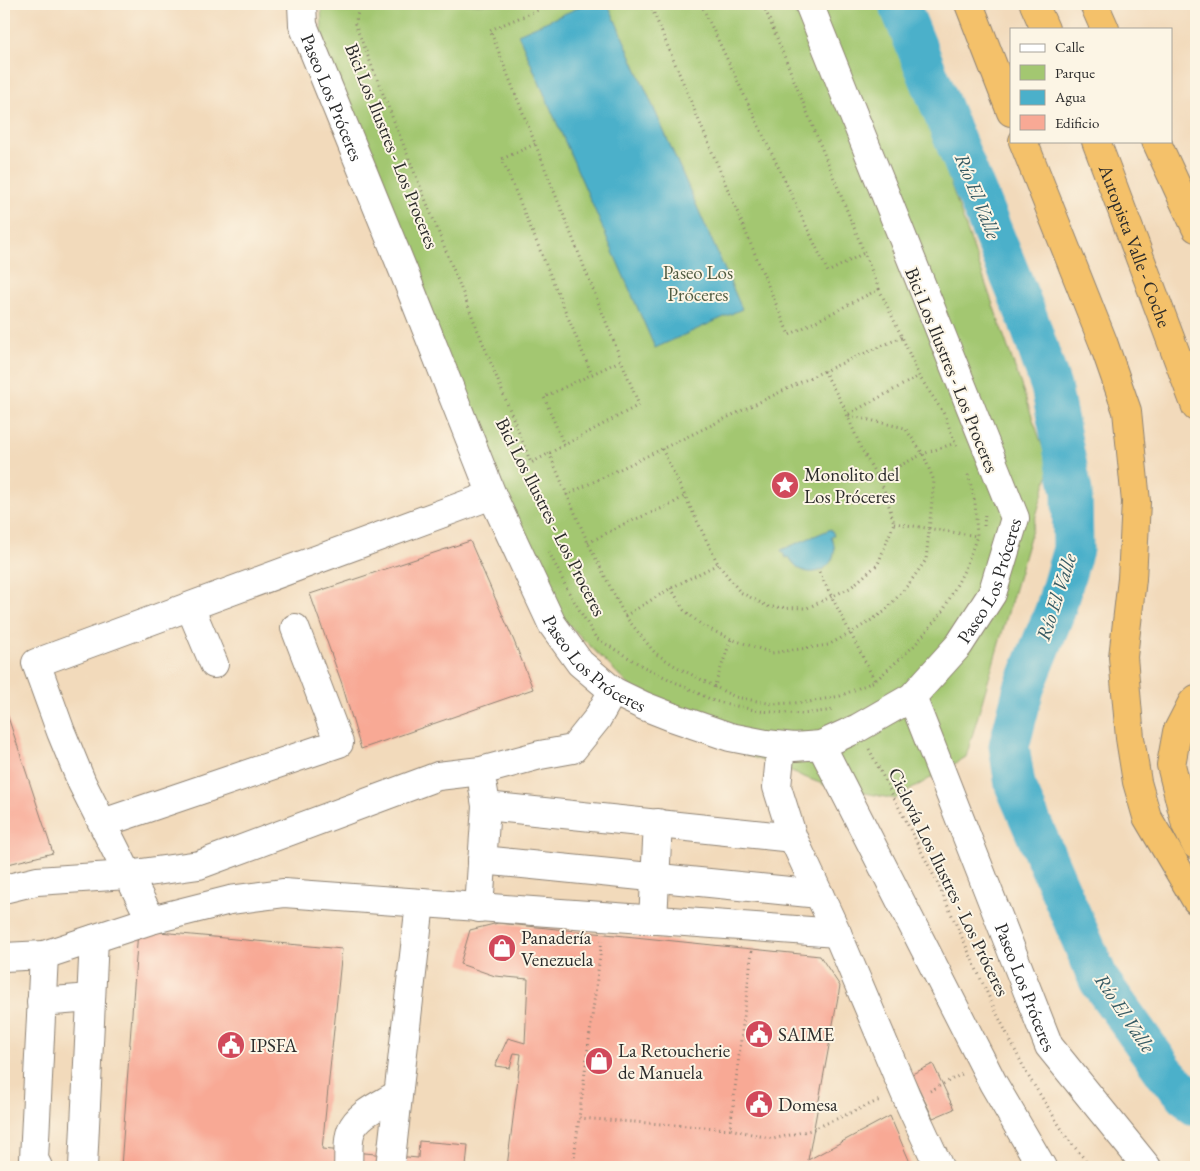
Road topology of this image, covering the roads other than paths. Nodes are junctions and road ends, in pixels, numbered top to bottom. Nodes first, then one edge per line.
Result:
1 (302, 4) edge
2 (809, 4) edge
3 (969, 4) edge
4 (1034, 4) edge
5 (1094, 4) edge
6 (1046, 28) edge
7 (1105, 28) edge
8 (1010, 109) edge
9 (1023, 142) edge
10 (1096, 142) edge
11 (1156, 142) edge
12 (1196, 228) edge
13 (1196, 407) edge
14 (492, 496) junction
15 (190, 607) junction
16 (295, 628) dead end
17 (214, 664) dead end
18 (612, 691) junction
19 (912, 698) junction
20 (1196, 699) edge
21 (821, 745) junction
22 (781, 746) junction
23 (481, 771) junction
24 (486, 806) junction
25 (103, 823) junction
26 (658, 823) junction
27 (793, 838) junction
28 (1196, 845) edge
29 (482, 860) junction
30 (127, 875) junction
31 (656, 878) junction
32 (4, 889) edge
33 (819, 894) junction
34 (1196, 900) edge
35 (420, 904) junction
36 (479, 908) junction
37 (151, 920) junction
38 (653, 920) junction
39 (837, 933) junction
40 (94, 939) junction
41 (44, 955) junction
42 (4, 957) edge
43 (91, 998) junction
44 (41, 1002) junction
45 (398, 1094) junction
46 (38, 1167) edge
47 (83, 1167) edge
48 (348, 1167) edge
49 (390, 1167) edge
50 (939, 1167) edge
51 (1042, 1167) edge
52 (1148, 1167) edge

1 - 14 street, Paseo Los Próceres
2 - 19 street, Paseo Los Próceres
3 - 8 highway
4 - 6 highway
5 - 7 highway
9 - 34 highway
10 - 13 highway, Autopista Valle - Coche
11 - 12 highway
14 - 15 street
14 - 18 street, Paseo Los Próceres
15 - 17 street
15 - 25 street
16 - 25 street
18 - 22 street, Paseo Los Próceres
18 - 23 street
19 - 21 street, Paseo Los Próceres
19 - 52 street, Paseo Los Próceres
20 - 28 highway
21 - 22 street, Paseo Los Próceres
21 - 51 street
22 - 27 street
23 - 24 street
23 - 30 street
24 - 26 street
24 - 29 street
25 - 30 street
26 - 27 street
26 - 31 street
27 - 33 street
29 - 31 street
29 - 36 street
30 - 32 street
30 - 37 street
31 - 33 street
31 - 38 street
33 - 39 street
35 - 36 street
35 - 37 street
35 - 45 street
36 - 38 street
37 - 40 street
38 - 39 street
39 - 50 street
40 - 41 street
40 - 43 street
41 - 42 street
41 - 44 street
43 - 44 street
43 - 47 street
44 - 46 street
45 - 48 street
45 - 49 street

